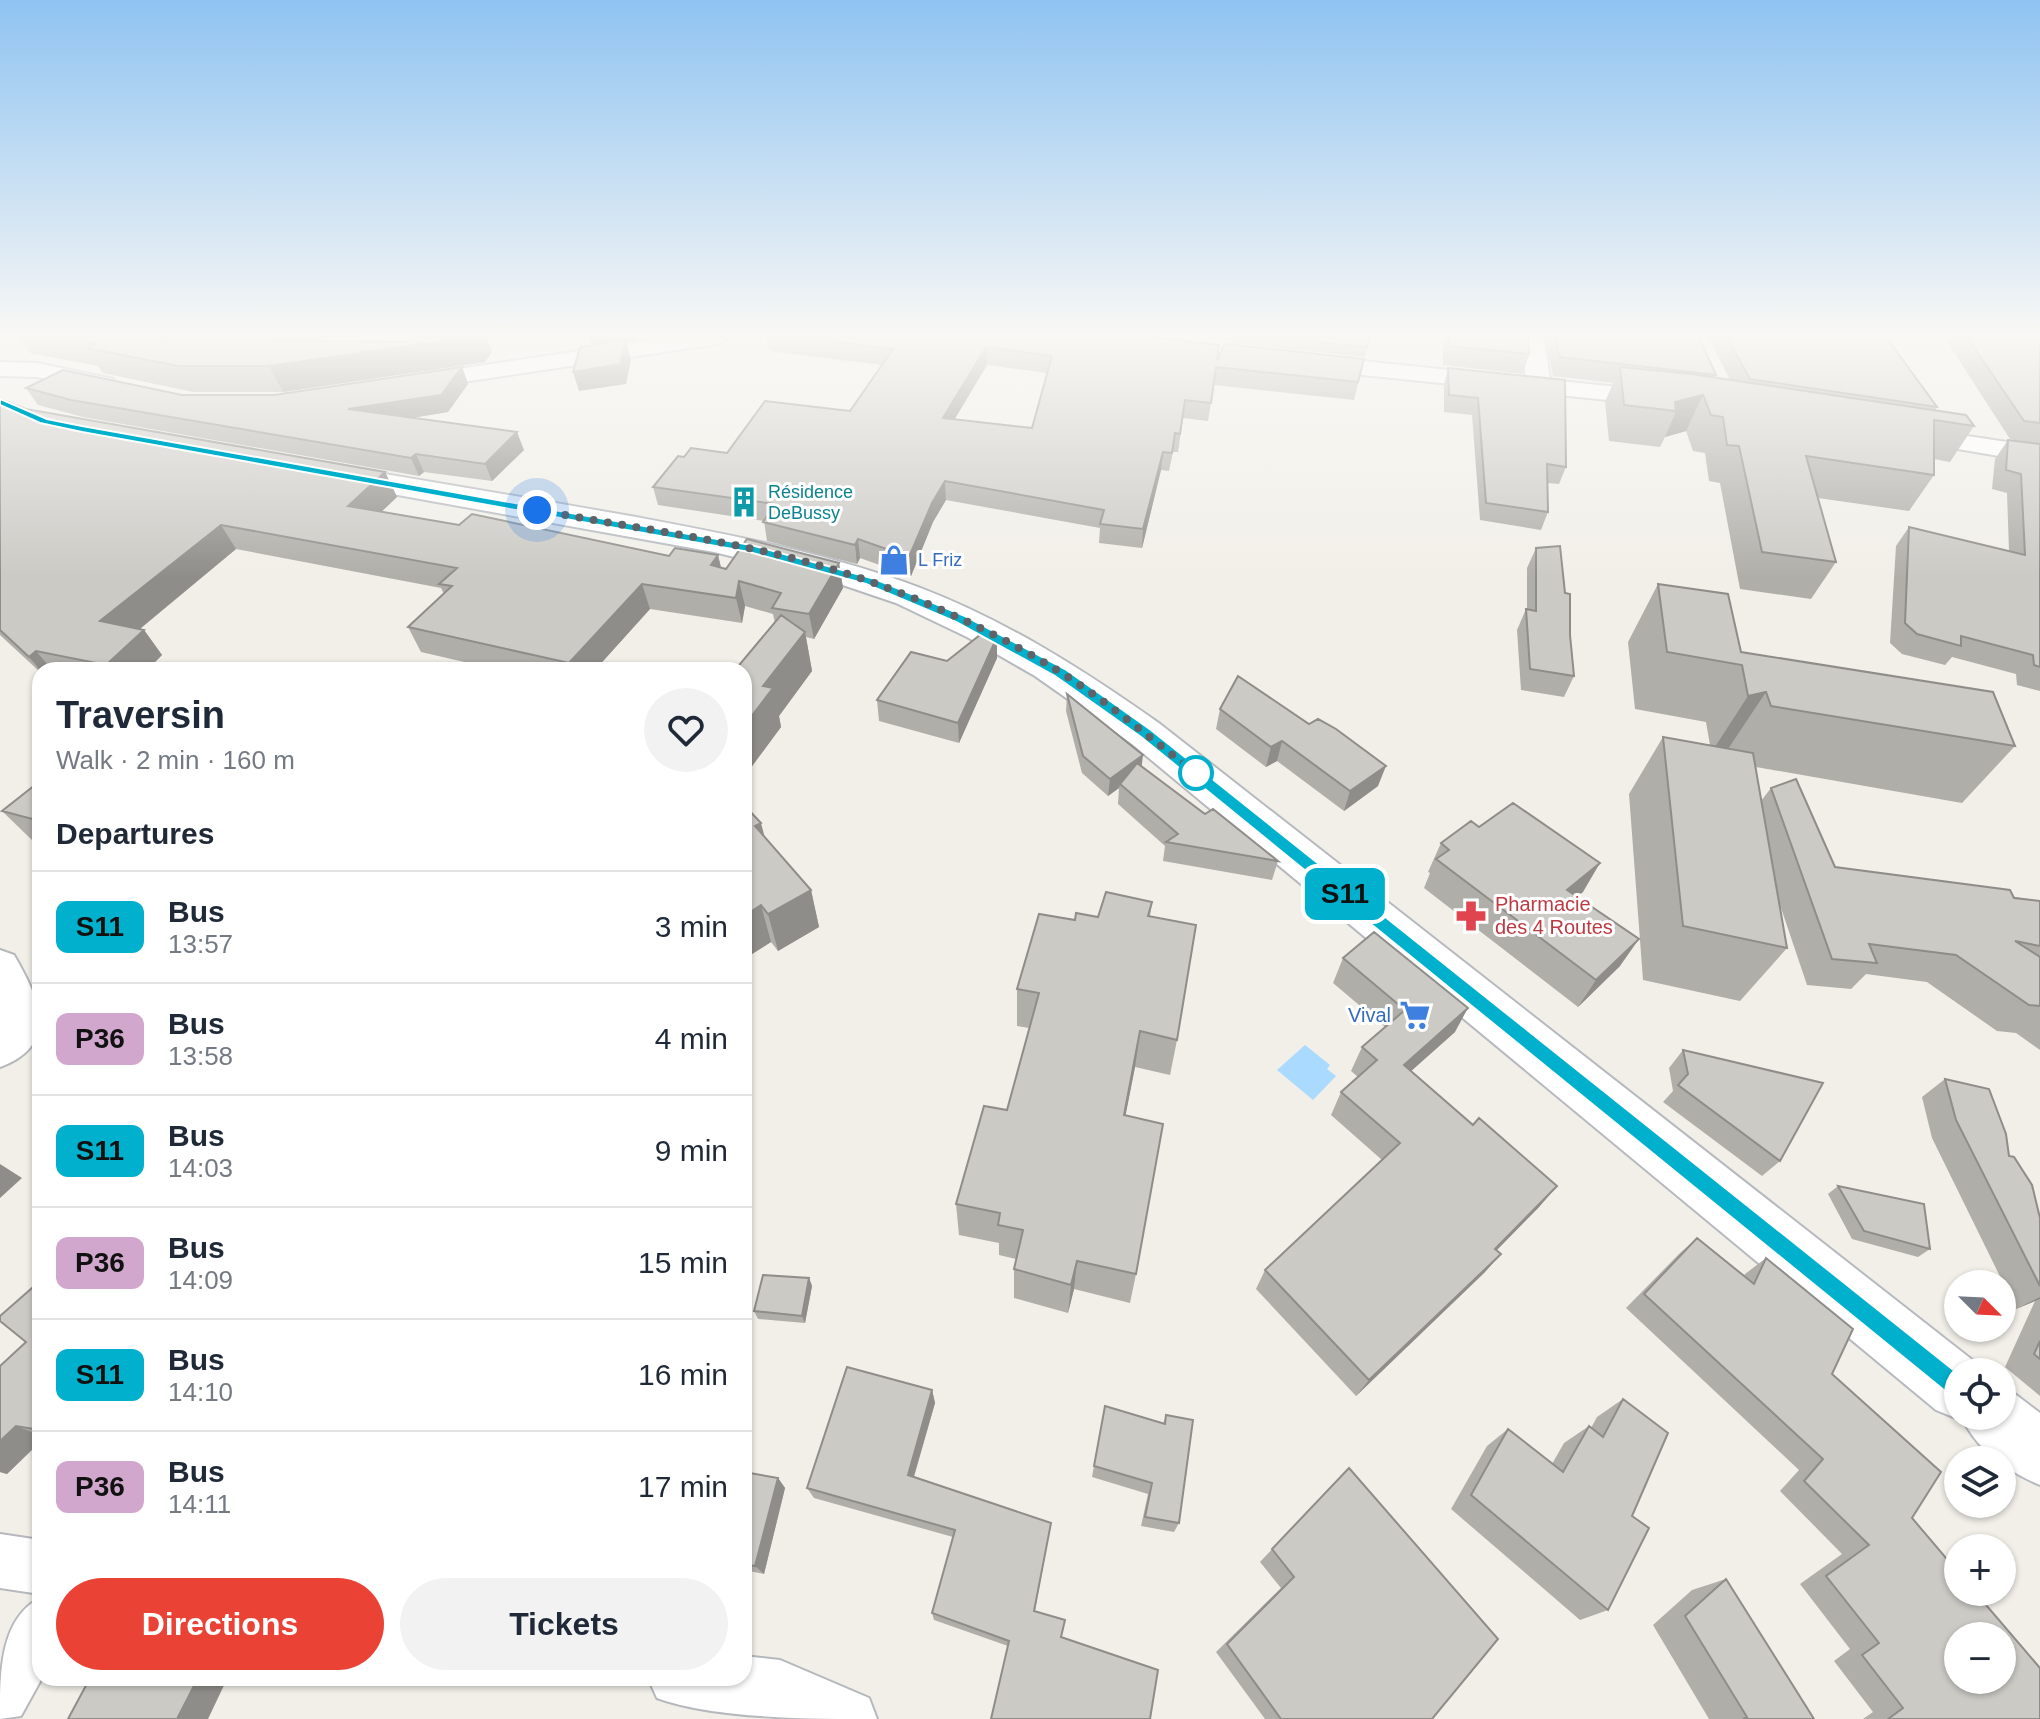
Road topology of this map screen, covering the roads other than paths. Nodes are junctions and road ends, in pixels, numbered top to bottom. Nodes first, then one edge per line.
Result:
1 (1885, 431) edge
2 (2040, 455) edge
3 (302, 469) edge
4 (0, 966) edge
5 (15, 1048) edge
6 (1944, 1377) edge
7 (2011, 1430) edge
8 (2040, 1453) edge
9 (0, 1561) edge
10 (32, 1566) edge
11 (32, 1640) edge
12 (752, 1686) edge
13 (0, 1695) edge
14 (848, 1719) edge

1 - 2 street
3 - 6 main road
4 - 5 street
7 - 8 main road
9 - 10 street
11 - 13 street
12 - 14 street

